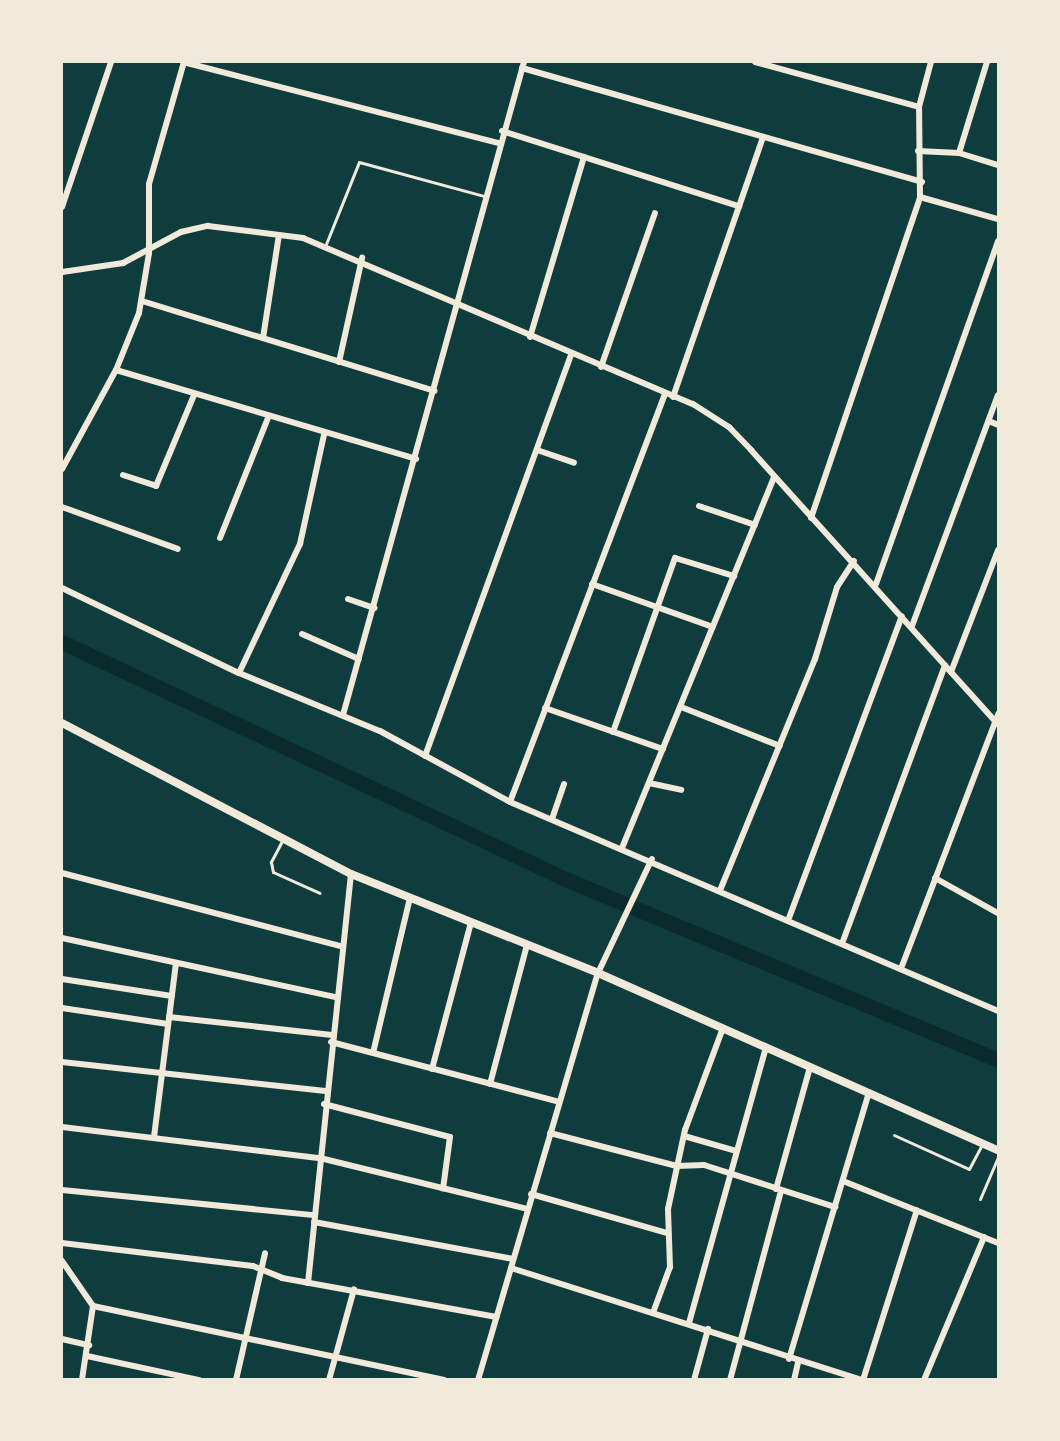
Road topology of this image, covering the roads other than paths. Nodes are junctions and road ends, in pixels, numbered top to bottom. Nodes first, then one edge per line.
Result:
1 (111, 62) edge
2 (184, 62) edge
3 (755, 62) edge
4 (931, 62) edge
5 (987, 62) edge
6 (523, 65) edge
7 (919, 107) junction
8 (502, 131) junction
9 (763, 137) junction
10 (499, 143) junction
11 (918, 151) junction
12 (959, 153) junction
13 (584, 157) junction
14 (999, 165) edge
15 (922, 182) junction
16 (484, 196) junction
17 (920, 197) junction
18 (739, 206) junction
19 (62, 207) edge
20 (655, 213) dead end
21 (999, 219) edge
22 (279, 235) junction
23 (999, 241) edge
24 (326, 244) junction
25 (149, 253) junction
26 (362, 258) junction
27 (62, 272) edge
28 (142, 301) junction
29 (455, 306) junction
30 (530, 337) junction
31 (263, 338) junction
32 (571, 355) junction
33 (339, 362) junction
34 (601, 367) junction
35 (116, 370) junction
36 (434, 391) junction
37 (665, 394) junction
38 (194, 395) junction
39 (999, 395) edge
40 (673, 397) junction
41 (268, 417) junction
42 (989, 421) junction
43 (999, 424) edge
44 (324, 435) junction
45 (537, 450) junction
46 (416, 459) junction
47 (574, 463) dead end
48 (62, 470) edge
49 (123, 475) dead end
50 (774, 477) junction
51 (699, 506) dead end
52 (62, 507) edge
53 (811, 518) junction
54 (755, 525) junction
55 (220, 538) dead end
56 (178, 549) dead end
57 (999, 550) edge
58 (854, 561) junction
59 (734, 576) junction
60 (592, 584) junction
61 (876, 584) junction
62 (62, 588) edge
63 (348, 599) dead end
64 (657, 607) junction
65 (374, 608) junction
66 (902, 616) junction
67 (713, 627) junction
68 (912, 627) junction
69 (302, 634) dead end
70 (359, 659) junction
71 (945, 665) junction
72 (951, 672) junction
73 (239, 673) junction
74 (681, 707) junction
75 (545, 708) junction
76 (343, 715) junction
77 (998, 720) edge
78 (62, 723) edge
79 (613, 732) junction
80 (780, 746) junction
81 (663, 749) junction
82 (425, 756) junction
83 (649, 783) junction
84 (564, 784) dead end
85 (681, 790) dead end
86 (510, 802) junction
87 (552, 819) junction
88 (283, 839) junction
89 (622, 848) junction
90 (652, 859) junction
91 (62, 873) edge
92 (351, 874) junction
93 (934, 878) junction
94 (721, 888) junction
95 (320, 893) dead end
96 (410, 898) junction
97 (999, 913) edge
98 (789, 918) junction
99 (471, 922) junction
100 (62, 938) edge
101 (843, 941) junction
102 (527, 945) junction
103 (341, 946) junction
104 (176, 963) junction
105 (902, 966) junction
106 (598, 973) junction
107 (62, 979) edge
108 (172, 996) junction
109 (336, 997) junction
110 (62, 1008) edge
111 (999, 1011) edge
112 (169, 1021) junction
113 (723, 1028) junction
114 (331, 1038) junction
115 (766, 1047) junction
116 (373, 1053) junction
117 (62, 1062) edge
118 (810, 1067) junction
119 (432, 1069) junction
120 (162, 1074) junction
121 (490, 1084) junction
122 (325, 1091) junction
123 (869, 1093) junction
124 (559, 1102) junction
125 (324, 1104) junction
126 (62, 1127) edge
127 (550, 1133) junction
128 (894, 1135) dead end
129 (684, 1136) junction
130 (154, 1137) junction
131 (983, 1143) junction
132 (999, 1150) edge
133 (736, 1151) junction
134 (999, 1157) edge
135 (320, 1158) junction
136 (677, 1166) junction
137 (730, 1173) junction
138 (843, 1181) junction
139 (443, 1189) junction
140 (62, 1190) edge
141 (778, 1190) junction
142 (531, 1194) junction
143 (980, 1199) dead end
144 (835, 1207) junction
145 (527, 1209) junction
146 (918, 1210) junction
147 (314, 1219) junction
148 (668, 1233) junction
149 (984, 1238) junction
150 (62, 1243) edge
151 (999, 1244) edge
152 (265, 1253) dead end
153 (513, 1259) junction
154 (62, 1261) edge
155 (262, 1268) junction
156 (511, 1268) junction
157 (308, 1283) junction
158 (354, 1289) junction
159 (93, 1306) junction
160 (654, 1310) junction
161 (496, 1317) junction
162 (689, 1323) junction
163 (708, 1329) junction
164 (247, 1338) junction
165 (62, 1339) edge
166 (740, 1341) junction
167 (89, 1345) junction
168 (87, 1356) junction
169 (336, 1357) junction
170 (789, 1359) junction
171 (798, 1362) junction
172 (82, 1380) edge
173 (199, 1380) edge
174 (236, 1380) edge
175 (329, 1380) edge
176 (444, 1380) edge
177 (478, 1380) edge
178 (694, 1380) edge
179 (730, 1380) edge
180 (794, 1380) edge
181 (862, 1380) edge
182 (924, 1380) edge

1 - 19 street
2 - 10 street
2 - 25 street
3 - 7 street
4 - 7 street
5 - 12 street
6 - 8 street
6 - 9 street
7 - 11 street
8 - 10 street
8 - 13 street
9 - 15 street
9 - 18 street
10 - 16 street
11 - 12 street
11 - 15 street
12 - 14 street
13 - 18 street
13 - 30 street
15 - 17 street
16 - 24 lane
16 - 29 street
17 - 21 street
17 - 53 street
18 - 40 street
20 - 34 street
22 - 24 street
22 - 25 street
22 - 31 street
23 - 61 street
24 - 26 street
25 - 27 street
25 - 28 street
26 - 29 street
26 - 33 street
28 - 31 street
28 - 35 street
29 - 30 street
29 - 36 street
30 - 32 street
31 - 33 street
32 - 34 street
32 - 45 street
33 - 36 street
34 - 37 street
35 - 38 street
35 - 48 street
36 - 46 street
37 - 40 street
37 - 60 street
38 - 41 street
38 - 49 street
39 - 42 street
40 - 50 street
41 - 44 street
41 - 55 street
42 - 43 street
42 - 68 street
44 - 46 street
44 - 73 street
45 - 47 street
45 - 82 street
46 - 65 street
50 - 53 street
50 - 54 street
51 - 54 street
52 - 56 street
53 - 58 street
54 - 59 street
57 - 72 street
58 - 61 street
58 - 80 street
59 - 64 street
59 - 67 street
60 - 64 street
60 - 75 street
61 - 66 street
62 - 73 street
63 - 65 street
64 - 67 street
64 - 79 street
65 - 70 street
66 - 68 street
66 - 98 street
67 - 74 street
68 - 71 street
69 - 70 street
70 - 76 street
71 - 72 street
71 - 101 street
72 - 77 street
73 - 76 street
74 - 80 street
74 - 81 street
75 - 79 street
75 - 86 street
76 - 82 street
77 - 93 street
78 - 88 street
79 - 81 street
80 - 94 street
81 - 83 street
82 - 86 street
83 - 85 street
83 - 89 street
84 - 87 street
86 - 87 street
87 - 89 street
88 - 92 street
88 - 95 lane
89 - 90 street
90 - 94 street
90 - 106 street
91 - 103 street
92 - 96 street
92 - 103 street
93 - 97 street
93 - 105 street
94 - 98 street
96 - 99 street
96 - 116 street
98 - 101 street
99 - 102 street
99 - 119 street
100 - 104 street
101 - 105 street
102 - 106 street
102 - 121 street
103 - 109 street
104 - 108 street
104 - 109 street
105 - 111 street
106 - 113 street
106 - 124 street
107 - 108 street
108 - 112 street
109 - 114 street
110 - 112 street
112 - 114 street
112 - 120 street
113 - 115 street
113 - 129 street
114 - 116 street
114 - 122 street
115 - 118 street
115 - 133 street
116 - 119 street
117 - 120 street
118 - 123 street
118 - 141 street
119 - 121 street
120 - 122 street
120 - 130 street
121 - 124 street
122 - 125 street
123 - 131 street
123 - 138 street
124 - 127 street
125 - 135 street
125 - 139 street
126 - 130 street
127 - 136 street
127 - 142 street
128 - 131 lane
129 - 133 street
129 - 136 street
130 - 135 street
131 - 132 street
133 - 137 street
134 - 143 lane
135 - 139 street
135 - 147 street
136 - 137 street
136 - 148 street
137 - 141 street
137 - 162 street
138 - 144 street
138 - 146 street
139 - 145 street
140 - 147 street
141 - 144 street
141 - 166 street
142 - 145 street
142 - 148 street
144 - 170 street
145 - 153 street
146 - 149 street
146 - 181 street
147 - 153 street
147 - 157 street
148 - 160 street
149 - 151 street
149 - 182 street
150 - 155 street
152 - 155 street
153 - 156 street
154 - 159 street
155 - 157 street
155 - 164 street
156 - 160 street
156 - 161 street
157 - 158 street
158 - 161 street
158 - 169 street
159 - 164 street
159 - 167 street
160 - 162 street
161 - 177 street
162 - 163 street
163 - 166 street
163 - 178 street
164 - 169 street
164 - 174 street
165 - 167 street
166 - 170 street
166 - 179 street
167 - 168 street
168 - 172 street
168 - 173 street
169 - 175 street
169 - 176 street
170 - 171 street
171 - 180 street
171 - 181 street

